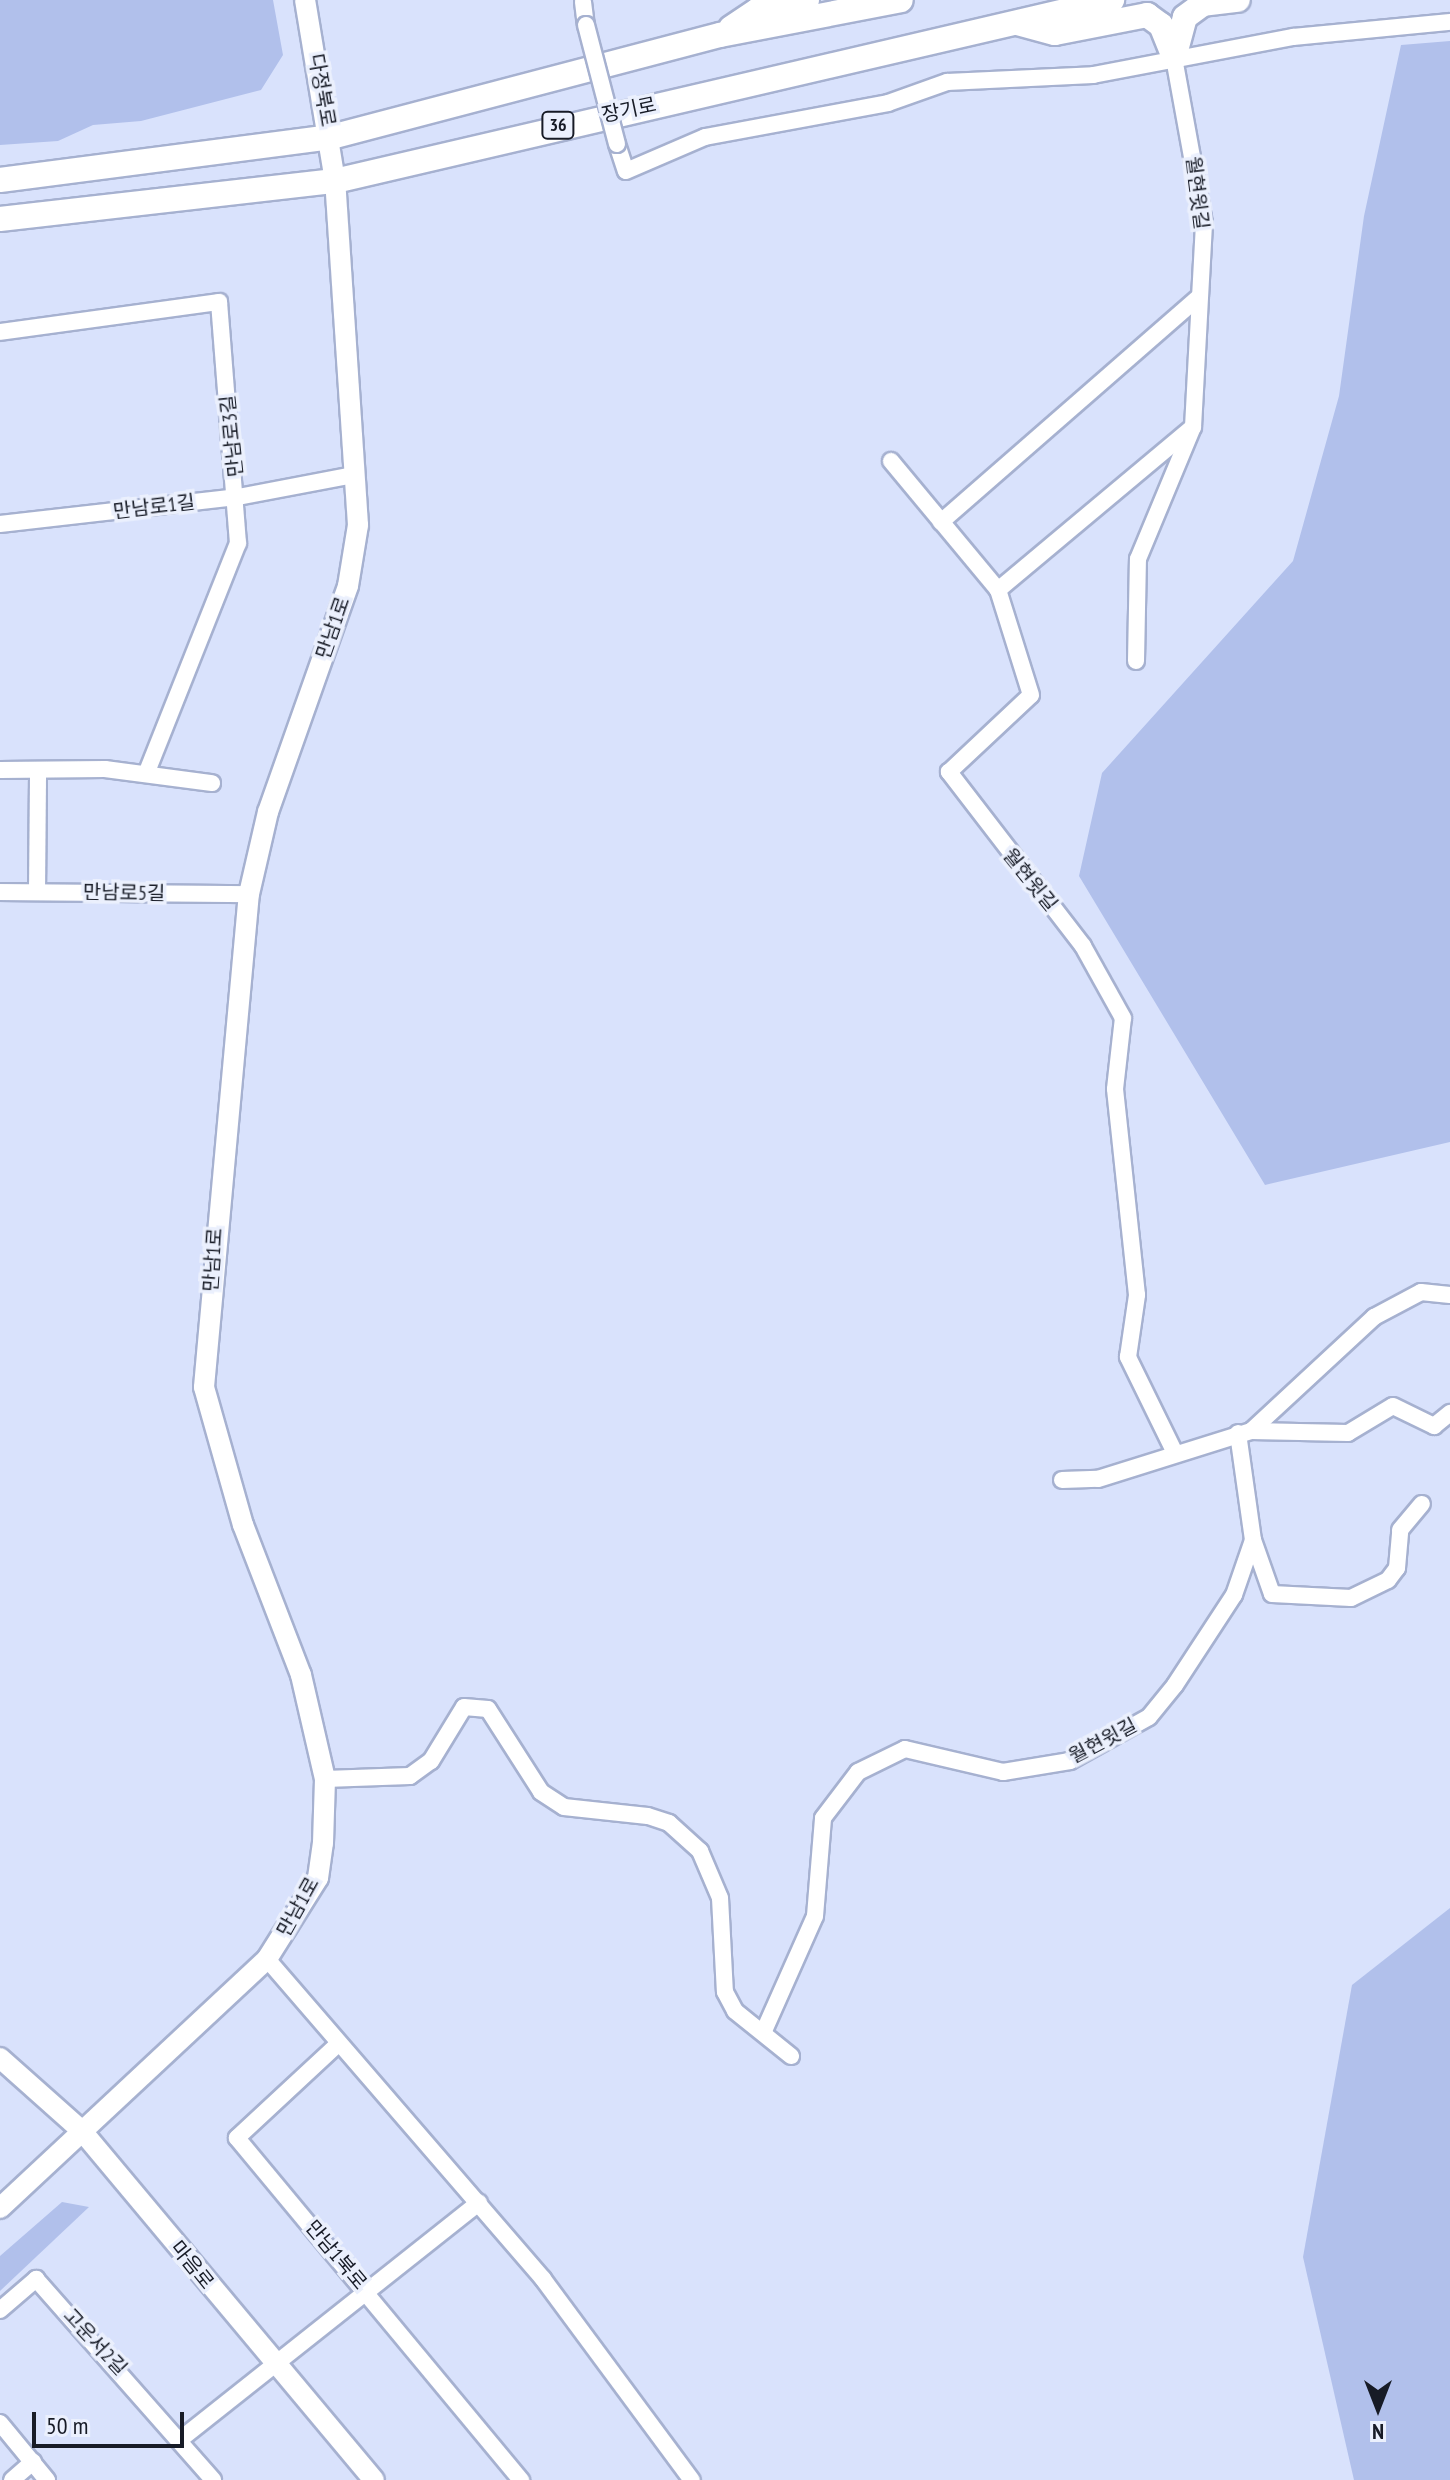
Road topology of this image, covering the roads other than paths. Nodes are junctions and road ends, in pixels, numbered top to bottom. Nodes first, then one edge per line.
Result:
1 (305, 0) edge
2 (807, 0) edge
3 (901, 0) edge
4 (1112, 0) edge
5 (1238, 0) edge
6 (585, 1) edge
7 (1010, 21) junction
8 (1450, 22) edge
9 (720, 35) junction
10 (1174, 58) junction
11 (331, 137) junction
12 (0, 180) edge
13 (335, 181) junction
14 (0, 219) edge
15 (1198, 298) junction
16 (0, 332) edge
17 (1193, 427) junction
18 (891, 461) dead end
19 (353, 475) junction
20 (238, 497) junction
21 (941, 522) junction
22 (0, 524) edge
23 (998, 590) junction
24 (1136, 661) dead end
25 (0, 770) edge
26 (38, 770) junction
27 (147, 772) junction
28 (212, 783) dead end
29 (0, 892) edge
30 (37, 892) junction
31 (249, 894) junction
32 (1450, 1295) edge
33 (1450, 1413) edge
34 (1245, 1432) junction
35 (1174, 1451) junction
36 (1062, 1480) dead end
37 (1422, 1504) dead end
38 (1253, 1540) junction
39 (325, 1779) junction
40 (267, 1959) junction
41 (763, 2033) junction
42 (338, 2044) junction
43 (791, 2056) dead end
44 (0, 2058) edge
45 (82, 2131) junction
46 (479, 2203) junction
47 (0, 2208) edge
48 (367, 2291) junction
49 (0, 2310) edge
50 (271, 2361) junction
51 (0, 2423) edge
52 (182, 2438) junction
53 (33, 2462) junction
54 (12, 2480) edge
55 (47, 2480) edge
56 (213, 2480) edge
57 (374, 2480) edge
58 (521, 2480) edge
59 (692, 2480) edge

1 - 11 street, 다정북로
2 - 9 main road
3 - 9 main road, 36
4 - 7 main road, 장기로 / 36
5 - 10 main road
6 - 10 street, bridge
7 - 10 main road
7 - 13 main road, 장기로 / 36
8 - 10 street
9 - 11 main road, 36
10 - 15 street, 월현윗길
11 - 12 main road, 36
11 - 13 street, 다정북로
13 - 14 main road, 장기로 / 36
13 - 19 street, 만남1로
15 - 17 street, 월현윗길
15 - 21 street
16 - 20 street, 만남로3길
17 - 23 street
17 - 24 street, 월현윗길
18 - 21 street
19 - 20 street, 만남로1길
19 - 31 street, 만남1로
20 - 22 street, 만남로1길
20 - 27 street, 만남로3길
21 - 23 street
23 - 35 street, 월현윗길
25 - 26 street
26 - 27 street
26 - 30 street
27 - 28 street
29 - 30 street, 만남로5길
30 - 31 street, 만남로5길
31 - 39 street, 만남1로
32 - 34 street
33 - 34 street
34 - 35 street
34 - 38 street
35 - 36 street
37 - 38 street
38 - 41 street, 월현윗길
39 - 40 street, 만남1로
39 - 41 street
40 - 42 street
40 - 45 street, 만남1로
41 - 43 street
42 - 46 street
42 - 48 street, 만남1북로
44 - 45 street, 마음로
45 - 47 street, 만남1로
45 - 50 street, 마음로
46 - 48 street
46 - 59 street
48 - 50 street
48 - 58 street, 만남1북로
49 - 52 street, 고운서2길
50 - 52 street
50 - 57 street, 마음로
51 - 53 street
52 - 56 street, 고운서2길
53 - 54 street
53 - 55 street

